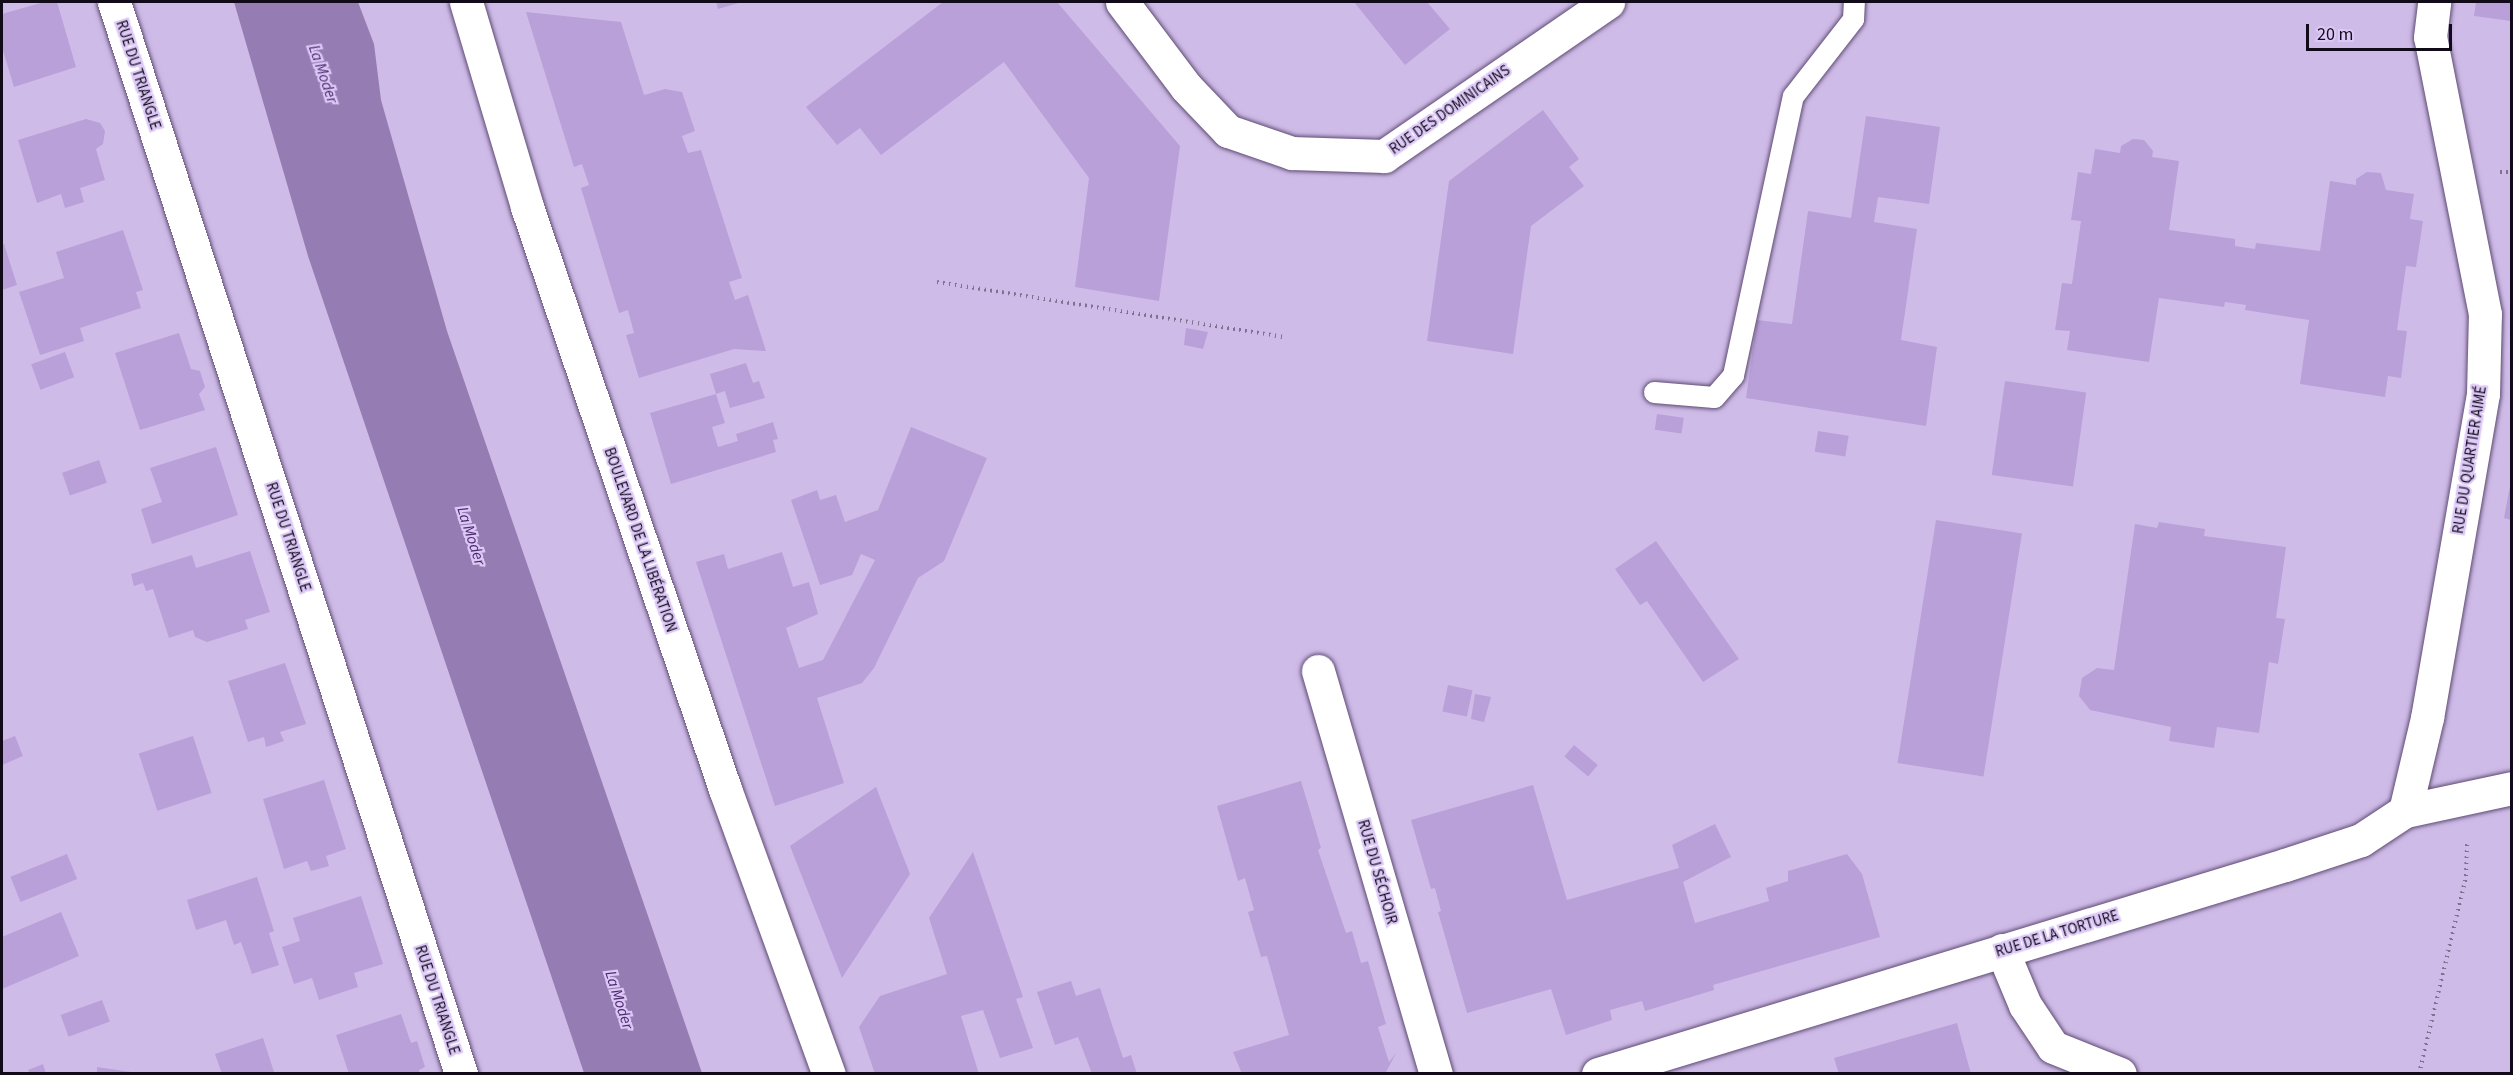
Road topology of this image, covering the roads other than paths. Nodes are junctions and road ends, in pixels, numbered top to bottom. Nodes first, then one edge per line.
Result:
1 (114, 2) edge
2 (466, 2) edge
3 (1122, 2) edge
4 (1608, 2) edge
5 (1854, 2) edge
6 (2434, 2) edge
7 (1654, 392) dead end
8 (1318, 671) dead end
9 (2511, 788) edge
10 (2405, 811) junction
11 (2002, 950) junction
12 (461, 1074) edge
13 (829, 1074) edge
14 (1436, 1074) edge
15 (1598, 1074) edge
16 (2120, 1074) edge

1 - 12 street, RUE DU TRIANGLE
2 - 13 street, BOULEVARD DE LA LIBÉRATION
3 - 4 street, RUE DES DOMINICAINS
5 - 7 lane
6 - 10 street, RUE DU QUARTIER AIMÉ
8 - 14 street, RUE DU SÉCHOIR
9 - 10 street, RUE DE LA TORTURE
10 - 11 street, RUE DE LA TORTURE
11 - 15 street, RUE DE LA TORTURE
11 - 16 street

